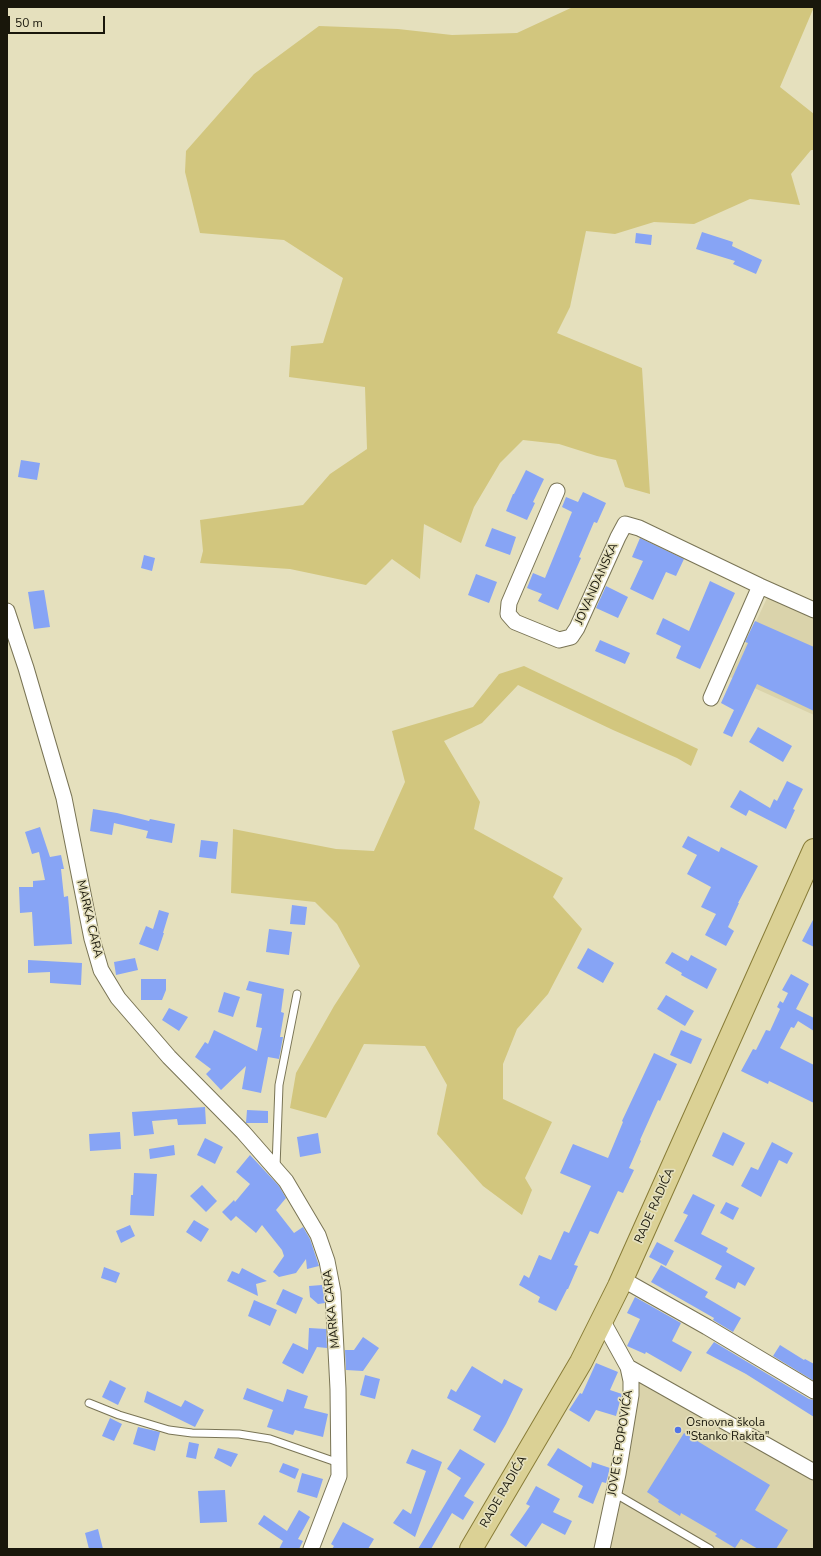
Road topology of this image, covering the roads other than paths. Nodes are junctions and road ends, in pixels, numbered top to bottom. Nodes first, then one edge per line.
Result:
1 (557, 491) dead end
2 (760, 586) junction
3 (814, 610) edge
4 (7, 612) edge
5 (711, 698) dead end
6 (814, 850) edge
7 (297, 994) dead end
8 (276, 1169) junction
9 (622, 1279) junction
10 (602, 1320) junction
11 (628, 1367) junction
12 (814, 1391) edge
13 (89, 1402) dead end
14 (339, 1463) junction
15 (814, 1472) edge
16 (614, 1492) junction
17 (311, 1549) edge
18 (471, 1549) edge
19 (602, 1549) edge
20 (710, 1549) edge

1 - 2 street, JOVANDANSKA
2 - 3 street, JOVANDANSKA
2 - 5 street
4 - 8 street, MARKA CARA
6 - 9 main road, RADE RADIĆA
7 - 8 lane
8 - 14 street, MARKA CARA
9 - 10 main road, RADE RADIĆA
9 - 12 street
10 - 11 street, JOVE G. POPOVIĆA
10 - 18 main road, RADE RADIĆA
11 - 15 street
11 - 16 street, JOVE G. POPOVIĆA
13 - 14 lane
14 - 17 street, MARKA CARA
16 - 19 street, JOVE G. POPOVIĆA
16 - 20 lane

